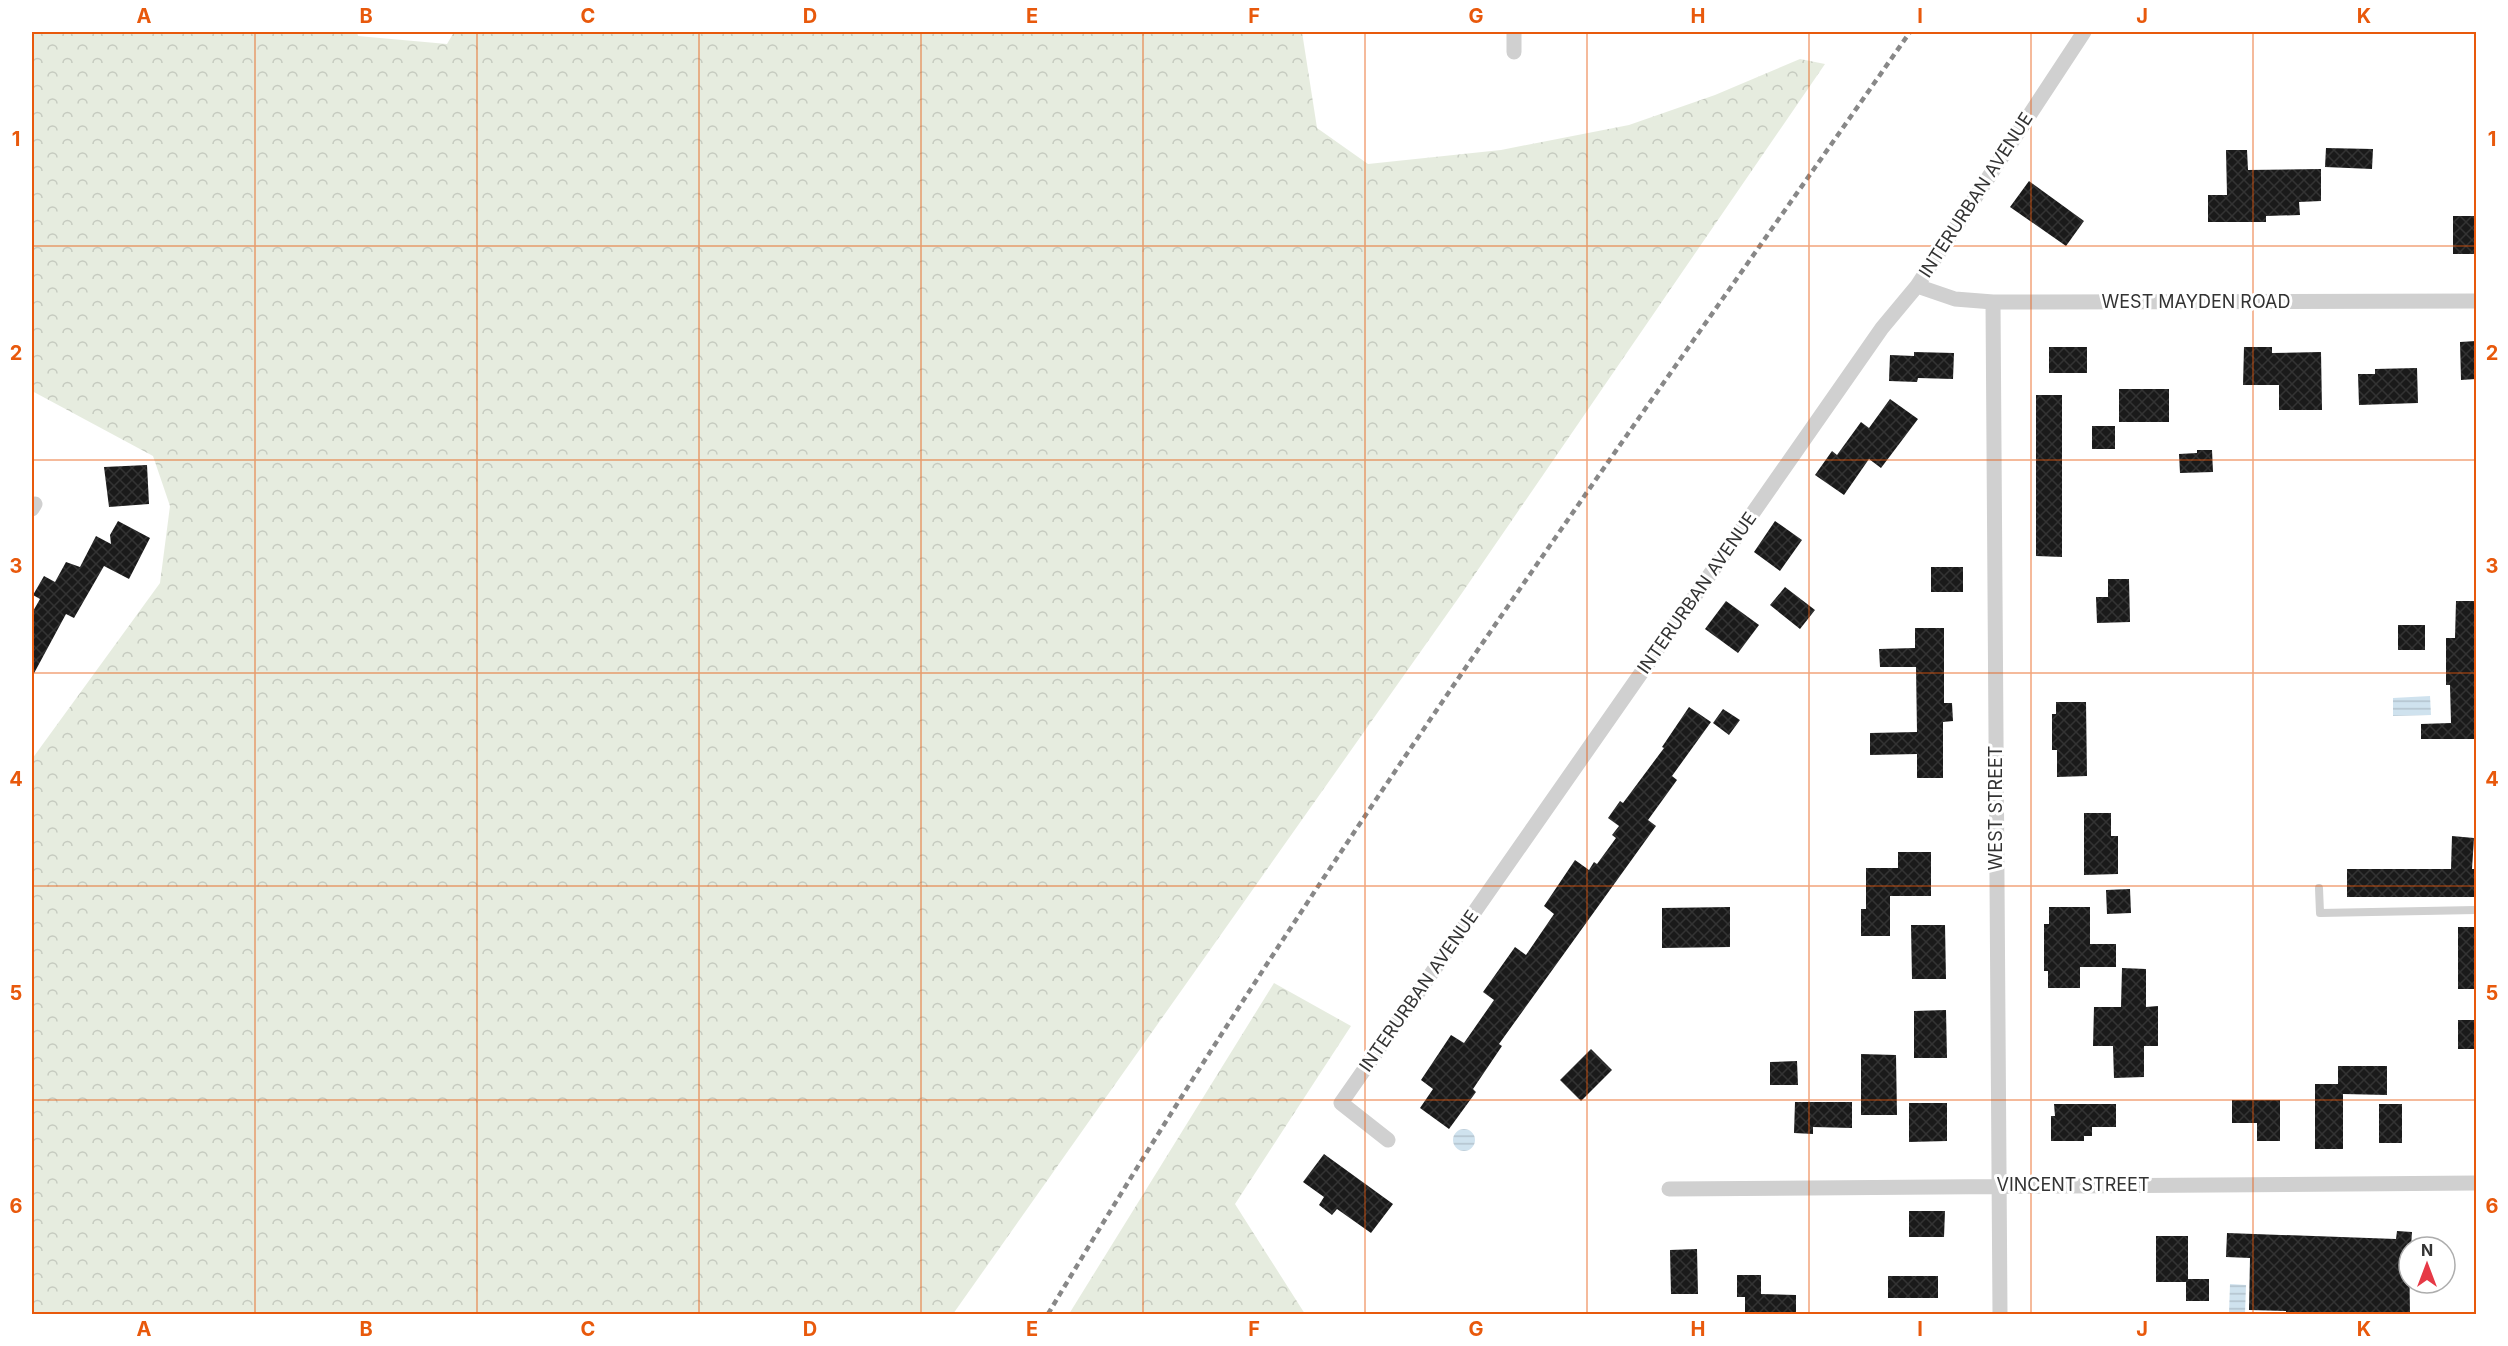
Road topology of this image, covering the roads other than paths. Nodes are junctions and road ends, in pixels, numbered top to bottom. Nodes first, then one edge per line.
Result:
1 (1514, 32) edge
2 (2084, 32) edge
3 (1514, 52) dead end
4 (1917, 286) junction
5 (2476, 301) edge
6 (1993, 302) junction
7 (2319, 888) dead end
8 (2476, 910) edge
9 (1388, 1140) dead end
10 (2476, 1183) edge
11 (1999, 1185) junction
12 (1669, 1189) dead end
13 (2000, 1314) edge

1 - 3 street
2 - 4 street, INTERURBAN AVENUE
4 - 6 street, WEST MAYDEN ROAD
4 - 9 street, INTERURBAN AVENUE
5 - 6 street, WEST MAYDEN ROAD
6 - 11 street, WEST STREET
7 - 8 lane
10 - 11 street, VINCENT STREET
11 - 12 street, VINCENT STREET
11 - 13 street, WEST STREET

